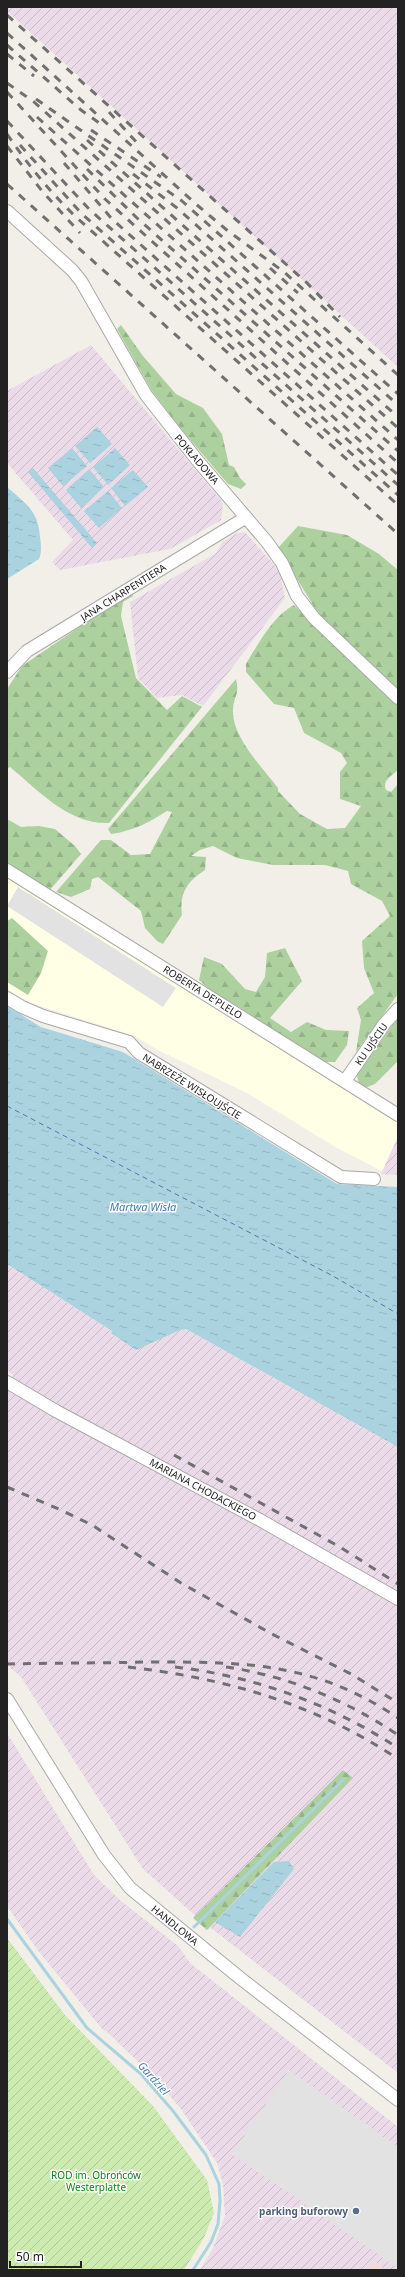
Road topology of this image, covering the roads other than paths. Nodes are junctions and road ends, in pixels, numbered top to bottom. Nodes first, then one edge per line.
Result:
1 (7, 211) edge
2 (245, 518) junction
3 (11, 663) edge
4 (7, 672) edge
5 (398, 698) edge
6 (7, 870) edge
7 (7, 998) edge
8 (398, 1009) edge
9 (345, 1081) junction
10 (398, 1115) edge
11 (374, 1179) dead end
12 (7, 1382) edge
13 (398, 1599) edge
14 (7, 1699) edge
15 (398, 2100) edge

1 - 2 street, POKŁADOWA
2 - 3 street, JANA CHARPENTIERA
2 - 5 street, POKŁADOWA
3 - 4 street, JANA CHARPENTIERA
6 - 9 street, ROBERTA DE'PLELO
7 - 11 street, NABRZEŻE WISŁOUJŚCIE
8 - 9 street, KU UJŚCIU
9 - 10 street, ROBERTA DE'PLELO
12 - 13 street, MARIANA CHODACKIEGO
14 - 15 street, HANDLOWA

